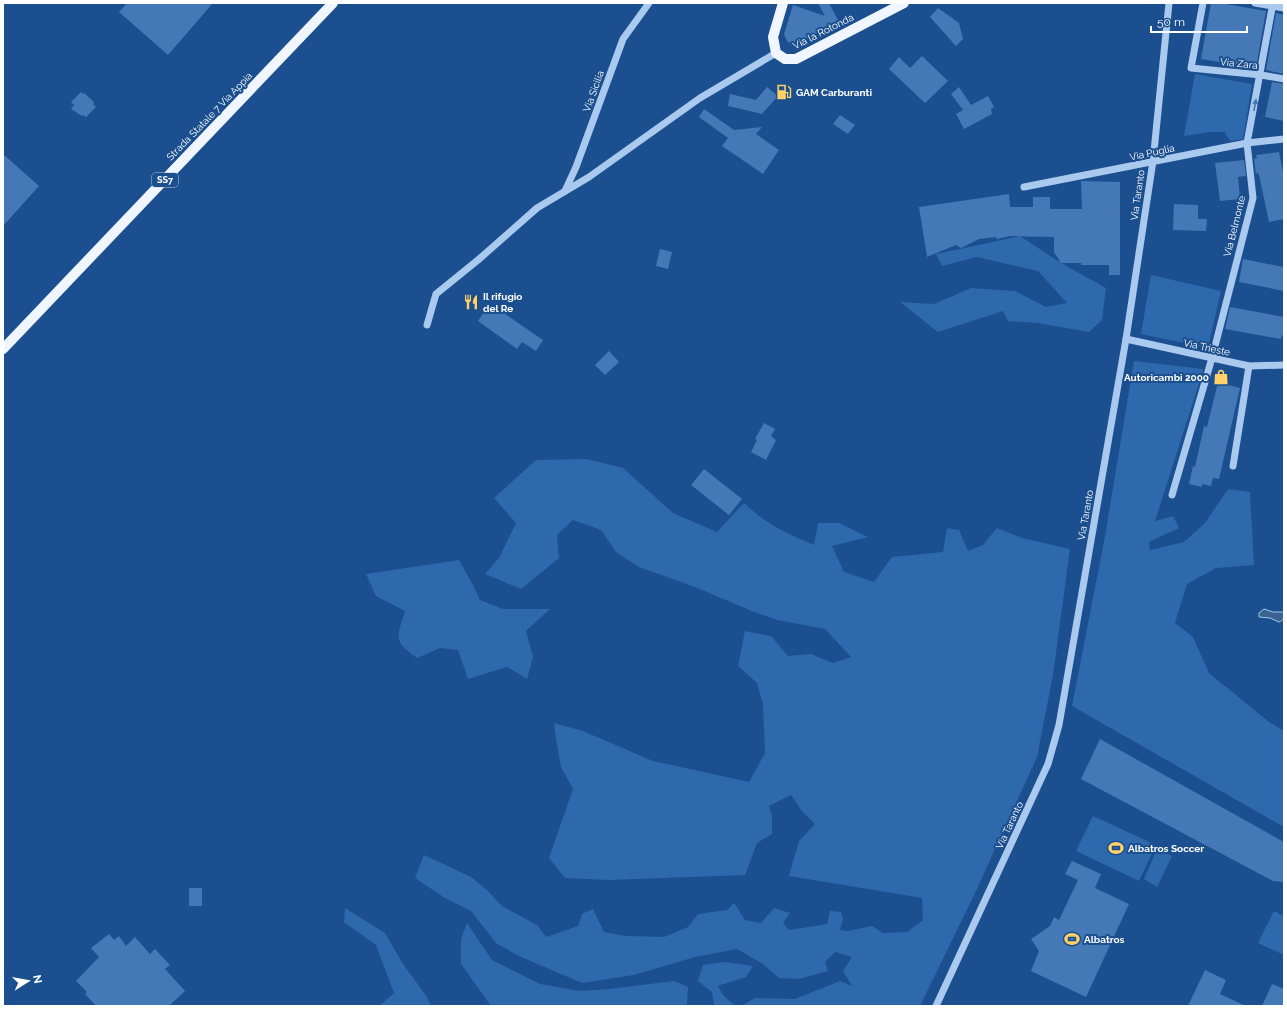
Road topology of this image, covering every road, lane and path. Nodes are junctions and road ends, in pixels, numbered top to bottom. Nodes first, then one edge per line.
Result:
1 (333, 3) edge
2 (649, 3) edge
3 (783, 3) edge
4 (904, 3) edge
5 (1169, 3) edge
6 (1203, 3) edge
7 (1255, 3) edge
8 (1273, 4) edge
9 (1284, 8) edge
10 (776, 53) junction
11 (1261, 75) junction
12 (1284, 79) edge
13 (1284, 139) edge
14 (1247, 143) junction
15 (1153, 162) junction
16 (1024, 187) dead end
17 (565, 191) junction
18 (427, 325) dead end
19 (1126, 339) junction
20 (3, 349) edge
21 (1212, 358) junction
22 (1284, 365) edge
23 (1248, 366) junction
24 (1233, 466) dead end
25 (1172, 495) dead end
26 (936, 1006) edge

1 - 20 main road, Strada Statale 7 Via Appia / SS7
2 - 17 street, Via Sicilia
3 - 10 main road
4 - 10 main road, Via la Rotonda
5 - 15 street, Via Taranto
6 - 11 street, Via Zara
7 - 8 street
8 - 9 street
8 - 11 street, Via Belmonte
10 - 17 street
11 - 12 street, Via Zara
14 -> 11 street, Via Belmonte
13 - 14 street, Via Puglia
14 - 15 street, Via Puglia
14 - 21 street, Via Belmonte
15 - 16 street, Via Puglia
15 - 19 street, Via Taranto
17 - 18 street
19 - 21 street, Via Trieste
19 - 26 street, Via Taranto
21 - 23 street, Via Trieste
21 - 25 street, Via Belmonte
22 - 23 street, Via Trieste
23 - 24 street

